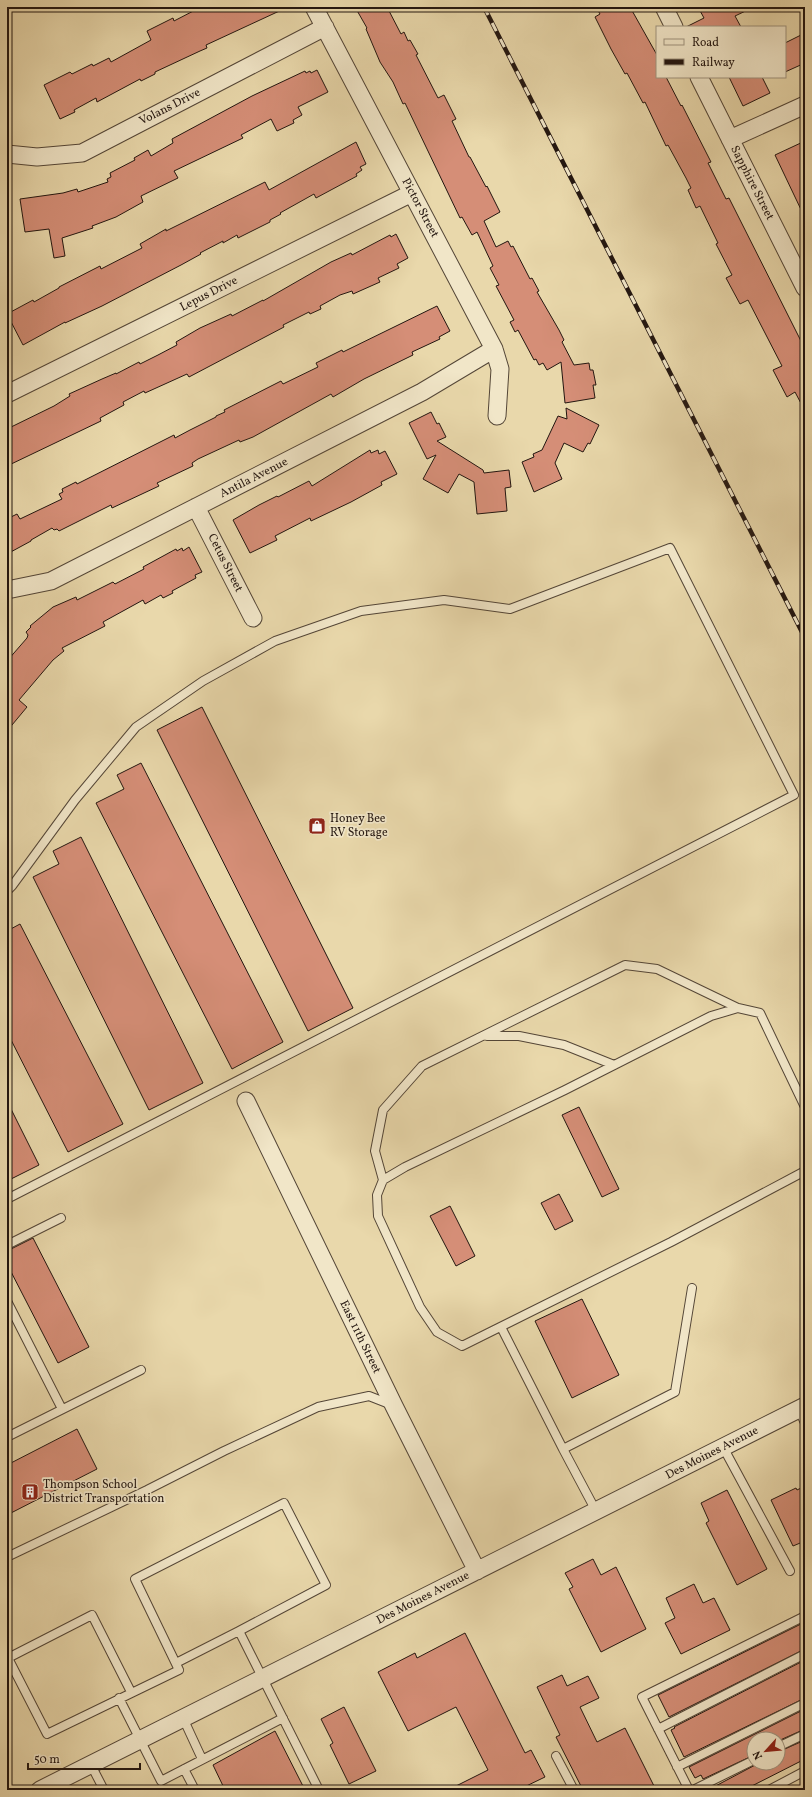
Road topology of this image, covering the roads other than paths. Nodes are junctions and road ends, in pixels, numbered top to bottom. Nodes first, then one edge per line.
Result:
1 (314, 7) edge
2 (664, 7) edge
3 (674, 26) edge
4 (325, 27) junction
5 (700, 78) edge
6 (805, 105) edge
7 (730, 139) junction
8 (7, 154) edge
9 (412, 193) junction
10 (805, 288) edge
11 (494, 349) junction
12 (7, 394) edge
13 (497, 416) dead end
14 (196, 507) junction
15 (7, 590) edge
16 (253, 618) dead end
17 (7, 891) edge
18 (738, 1008) junction
19 (484, 1036) junction
20 (614, 1065) junction
21 (246, 1101) dead end
22 (805, 1107) edge
23 (805, 1171) edge
24 (383, 1180) junction
25 (7, 1199) edge
26 (62, 1218) dead end
27 (7, 1245) edge
28 (692, 1288) dead end
29 (7, 1301) edge
30 (501, 1327) junction
31 (141, 1370) dead end
32 (394, 1406) junction
33 (62, 1410) junction
34 (803, 1413) edge
35 (7, 1437) edge
36 (723, 1447) junction
37 (563, 1448) junction
38 (596, 1511) junction
39 (7, 1557) edge
40 (477, 1571) junction
41 (790, 1571) dead end
42 (805, 1616) edge
43 (239, 1631) junction
44 (805, 1654) edge
45 (176, 1663) junction
46 (263, 1678) junction
47 (131, 1692) junction
48 (119, 1698) junction
49 (805, 1703) edge
50 (183, 1718) junction
51 (283, 1718) junction
52 (658, 1729) junction
53 (805, 1734) edge
54 (141, 1740) junction
55 (786, 1744) edge
56 (556, 1756) dead end
57 (202, 1759) junction
58 (746, 1764) edge
59 (91, 1765) junction
60 (677, 1767) junction
61 (184, 1769) junction
62 (805, 1771) edge
63 (40, 1790) edge
64 (104, 1790) edge
65 (195, 1790) edge
66 (319, 1790) edge
67 (574, 1790) edge
68 (689, 1790) edge
69 (694, 1790) edge
70 (768, 1790) edge

1 - 4 street, Pictor Street
2 - 3 street
4 - 8 street, Volans Drive
4 - 9 street, Pictor Street
5 - 7 street, Sapphire Street
6 - 7 street
7 - 10 street, Sapphire Street
9 - 11 street, Pictor Street
9 - 12 street, Lepus Drive
11 - 13 street, Pictor Street
11 - 14 street, Antila Avenue
14 - 15 street, Antila Avenue
14 - 16 street, Cetus Street
17 - 25 lane
18 - 19 lane
18 - 20 lane
18 - 22 lane
19 - 20 lane
19 - 24 lane
20 - 24 lane
21 - 32 street, East 11th Street
23 - 30 lane
24 - 30 lane
26 - 27 lane
28 - 37 lane
29 - 33 lane
30 - 37 lane
31 - 33 lane
32 - 39 lane
32 - 40 street, East 11th Street
33 - 35 lane
34 - 36 street, Des Moines Avenue
36 - 38 street, Des Moines Avenue
36 - 41 lane
37 - 38 lane
38 - 40 street, Des Moines Avenue
40 - 46 street, Des Moines Avenue
42 - 52 lane
43 - 45 lane
43 - 45 lane
43 - 46 lane
44 - 52 lane
45 - 47 lane
46 - 50 street, Des Moines Avenue
46 - 51 lane
47 - 48 lane
47 - 48 lane
48 - 54 lane
49 - 60 lane
50 - 54 street, Des Moines Avenue
50 - 57 lane
51 - 57 lane
51 - 66 lane
52 - 60 lane
53 - 55 lane
54 - 59 street, Des Moines Avenue
54 - 61 lane
56 - 67 lane
57 - 61 lane
58 - 69 lane
59 - 63 street, Des Moines Avenue
59 - 64 lane
60 - 68 lane
61 - 65 lane
62 - 70 lane

